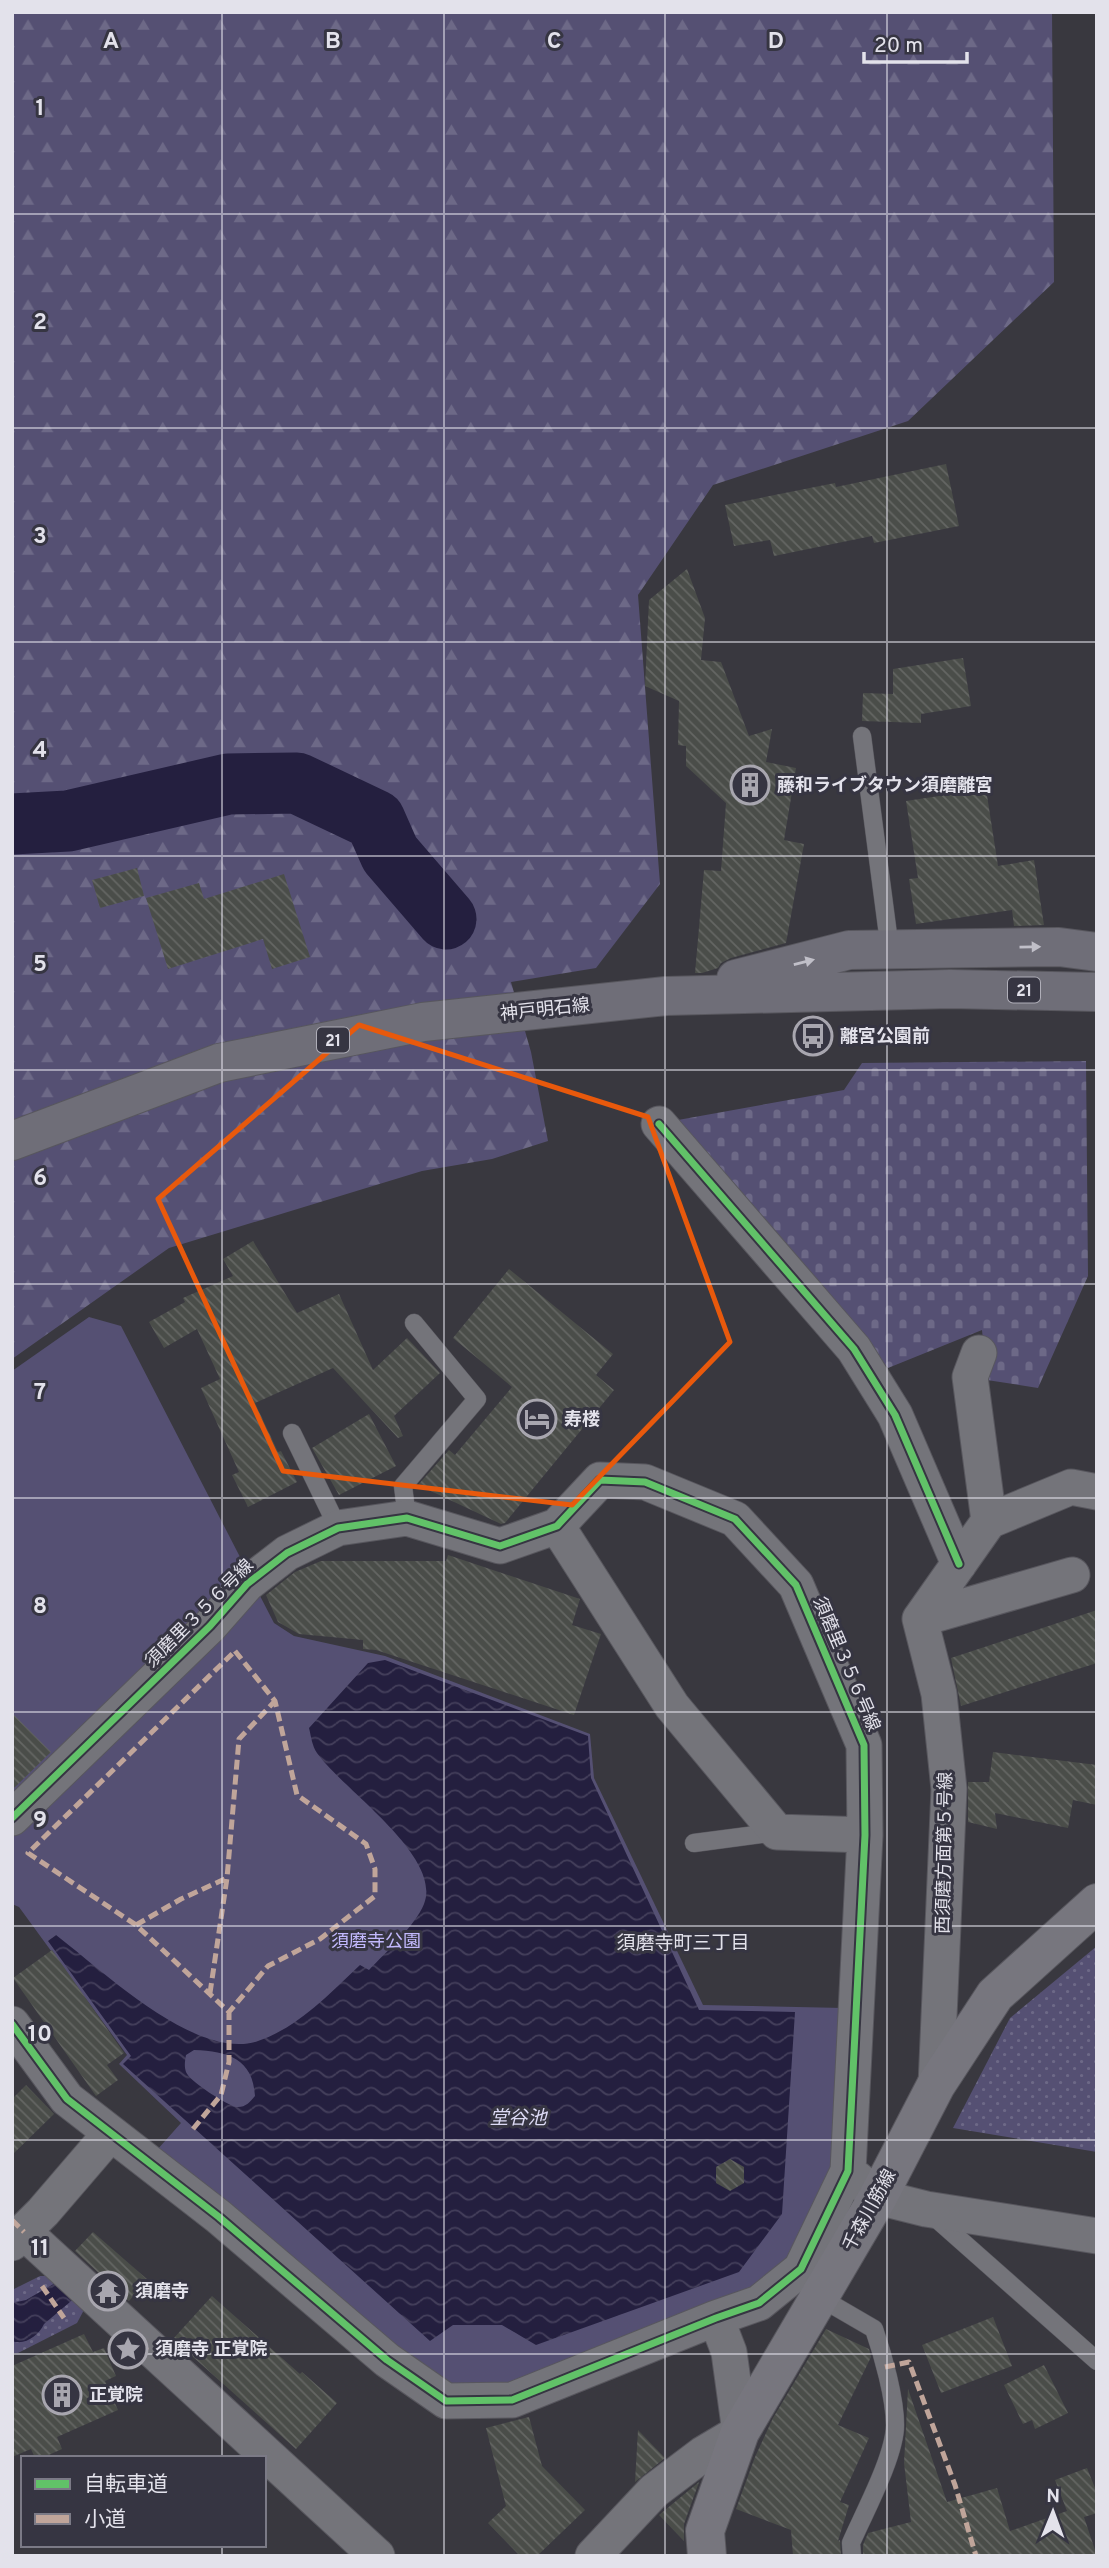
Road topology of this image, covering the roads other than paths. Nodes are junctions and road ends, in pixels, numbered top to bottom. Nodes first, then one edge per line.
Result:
1 (862, 736) dead end
2 (890, 950) junction
3 (1097, 952) edge
4 (950, 989) junction
5 (1097, 992) edge
6 (666, 996) junction
7 (1097, 1019) edge
8 (659, 1124) dead end
9 (12, 1141) edge
10 (414, 1323) dead end
11 (979, 1353) dead end
12 (292, 1433) dead end
13 (1097, 1492) edge
14 (407, 1518) junction
15 (989, 1521) junction
16 (557, 1527) junction
17 (338, 1528) junction
18 (959, 1564) junction
19 (1072, 1575) dead end
20 (920, 1619) junction
21 (12, 1818) edge
22 (777, 1832) junction
23 (864, 1835) junction
24 (694, 1843) dead end
25 (1097, 1903) edge
26 (12, 2024) edge
27 (936, 2085) junction
28 (110, 2134) junction
29 (848, 2172) junction
30 (878, 2197) junction
31 (926, 2209) junction
32 (1097, 2236) edge
33 (18, 2237) edge
34 (819, 2297) junction
35 (716, 2318) junction
36 (1097, 2361) edge
37 (740, 2432) junction
38 (377, 2556) edge
39 (593, 2556) edge
40 (706, 2556) edge
41 (852, 2556) edge

1 - 2 lane
2 -> 3 main road
6 -> 2 main road
4 - 5 main road, 神戸明石線 / 21
4 - 6 main road, 神戸明石線 / 21
4 - 7 main road
6 - 9 main road, 神戸明石線 / 21
8 - 18 street
10 - 14 lane
11 - 15 street
12 - 17 lane
13 - 15 street
14 - 16 street, 須磨里３５６号線
14 - 17 street, 須磨里３５６号線
15 - 18 street
16 - 22 street
16 - 23 street, 須磨里３５６号線
17 - 21 street, 須磨里３５６号線
18 - 20 street
19 - 20 street
20 - 27 street, 西須磨方面第５号線
22 - 23 street
22 - 24 lane
23 - 29 street, 須磨里３５６号線
25 - 27 street, 千森川筋線
26 - 28 street
27 - 30 street, 千森川筋線
28 - 33 street
28 - 35 street
29 - 30 street
29 - 35 street
30 - 31 street
30 - 34 street, 千森川筋線
31 - 32 street
31 - 36 lane
33 - 38 street
34 - 37 street, 千森川筋線
34 - 41 lane
35 - 37 street
37 - 39 street
37 - 40 street, 千森川筋線

